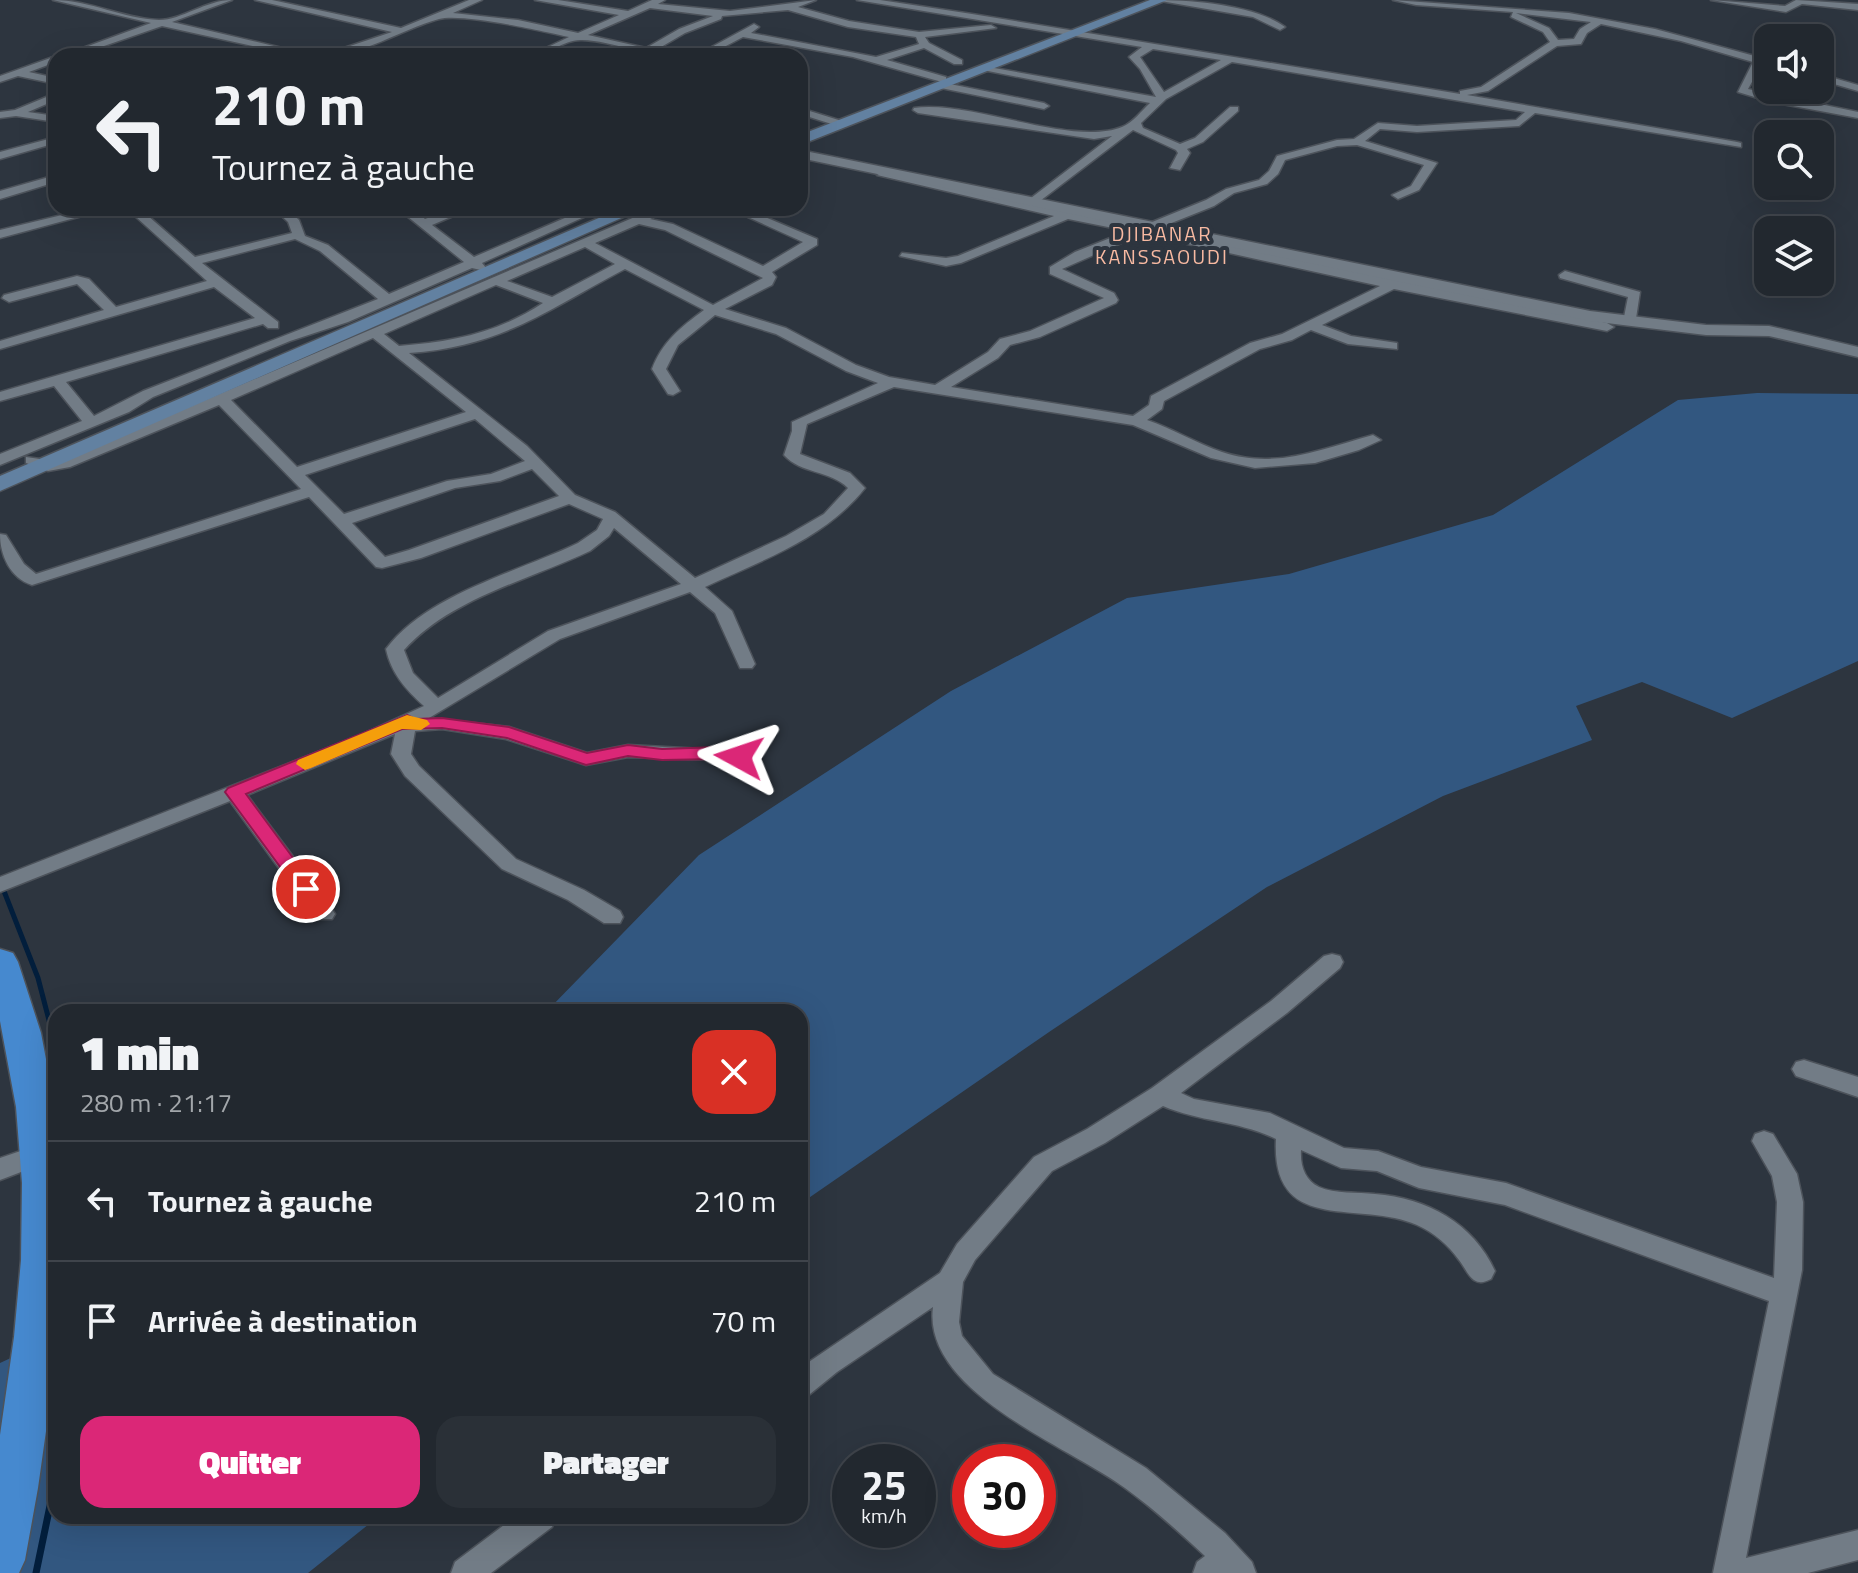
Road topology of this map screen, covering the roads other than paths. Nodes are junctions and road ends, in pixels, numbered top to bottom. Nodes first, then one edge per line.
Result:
1 (58, 0) edge
2 (227, 0) edge
3 (260, 0) edge
4 (477, 0) edge
5 (540, 0) edge
6 (660, 0) edge
7 (753, 0) edge
8 (811, 0) edge
9 (862, 0) edge
10 (1146, 0) edge
11 (1161, 0) edge
12 (1398, 0) edge
13 (1716, 0) edge
14 (561, 1) edge
15 (1489, 3) edge
16 (1550, 3) dead end
17 (648, 5) junction
18 (1858, 7) edge
19 (791, 8) junction
20 (1540, 12) junction
21 (627, 13) junction
22 (725, 13) junction
23 (441, 15) junction
24 (760, 16) junction
25 (704, 18) junction
26 (1600, 21) junction
27 (166, 22) junction
28 (1018, 26) junction
29 (1280, 27) dead end
30 (865, 28) junction
31 (401, 32) junction
32 (1068, 33) junction
33 (743, 34) junction
34 (919, 35) junction
35 (578, 37) junction
36 (847, 37) dead end
37 (833, 38) dead end
38 (784, 42) junction
39 (1555, 43) junction
40 (925, 45) junction
41 (820, 47) junction
42 (1149, 47) junction
43 (90, 48) edge
44 (277, 48) edge
45 (350, 48) edge
46 (553, 48) edge
47 (628, 48) edge
48 (653, 48) edge
49 (716, 48) edge
50 (808, 53) edge
51 (1230, 59) junction
52 (1754, 59) edge
53 (877, 60) junction
54 (48, 62) edge
55 (958, 62) dead end
56 (983, 69) junction
57 (18, 73) junction
58 (1754, 75) edge
59 (0, 79) edge
60 (48, 79) edge
61 (1834, 81) edge
62 (941, 82) junction
63 (1858, 88) edge
64 (1754, 94) edge
65 (1456, 95) junction
66 (48, 99) edge
67 (1160, 99) junction
68 (1798, 104) edge
69 (1044, 106) dead end
70 (1535, 108) junction
71 (1234, 109) dead end
72 (918, 110) dead end
73 (16, 113) junction
74 (808, 113) edge
75 (0, 115) edge
76 (1858, 115) edge
77 (48, 118) edge
78 (837, 122) junction
79 (1131, 126) junction
80 (808, 131) edge
81 (808, 136) edge
82 (48, 142) edge
83 (1357, 142) junction
84 (1737, 145) dead end
85 (0, 148) edge
86 (1180, 148) junction
87 (14, 152) junction
88 (0, 156) edge
89 (808, 156) edge
90 (808, 161) edge
91 (1176, 168) dead end
92 (889, 174) junction
93 (48, 180) edge
94 (0, 195) edge
95 (1398, 195) dead end
96 (1035, 201) junction
97 (1071, 213) junction
98 (73, 216) edge
99 (142, 216) edge
100 (288, 216) edge
101 (414, 216) edge
102 (445, 216) edge
103 (581, 216) edge
104 (597, 216) edge
105 (632, 216) edge
106 (633, 216) edge
107 (642, 216) edge
108 (753, 216) edge
109 (424, 224) junction
110 (1150, 228) junction
111 (0, 234) edge
112 (297, 235) junction
113 (584, 242) junction
114 (906, 256) dead end
115 (195, 261) junction
116 (624, 264) junction
117 (477, 266) junction
118 (764, 271) junction
119 (1565, 275) dead end
120 (496, 281) junction
121 (1399, 281) junction
122 (216, 282) junction
123 (0, 284) edge
124 (5, 299) edge
125 (388, 300) junction
126 (553, 302) junction
127 (713, 310) junction
128 (113, 312) junction
129 (265, 319) junction
130 (1630, 322) junction
131 (1312, 326) junction
132 (1607, 327) dead end
133 (376, 334) junction
134 (285, 338) junction
135 (0, 345) edge
136 (1392, 346) dead end
137 (396, 350) junction
138 (1858, 352) edge
139 (57, 380) junction
140 (893, 382) junction
141 (941, 387) junction
142 (673, 391) dead end
143 (0, 397) edge
144 (220, 397) junction
145 (479, 413) junction
146 (1136, 421) junction
147 (92, 423) junction
148 (1373, 440) dead end
149 (0, 460) edge
150 (535, 462) junction
151 (36, 463) junction
152 (0, 473) edge
153 (296, 473) junction
154 (0, 484) edge
155 (314, 490) junction
156 (569, 498) junction
157 (612, 518) junction
158 (343, 520) junction
159 (0, 539) edge
160 (692, 586) junction
161 (746, 664) dead end
162 (437, 707) junction
163 (407, 723) junction
164 (739, 757) dead end
165 (234, 792) junction
166 (0, 885) edge
167 (324, 914) dead end
168 (612, 917) dead end
169 (0, 962) edge
170 (1332, 962) dead end
171 (1804, 1069) dead end
172 (1858, 1087) edge
173 (1161, 1095) junction
174 (1289, 1135) junction
175 (1764, 1141) dead end
176 (41, 1154) junction
177 (0, 1169) edge
178 (1482, 1271) dead end
179 (950, 1281) junction
180 (1784, 1294) junction
181 (808, 1378) edge
182 (530, 1524) edge
183 (1858, 1545) edge
184 (0, 1560) edge
185 (1225, 1568) edge
186 (466, 1573) edge
187 (1728, 1573) edge
188 (1748, 1573) edge

1 - 27 street
2 - 27 street
3 - 31 street
4 - 23 street
5 - 14 street
6 - 17 street
7 - 22 street
7 - 24 street
8 - 19 street
9 - 28 street
10 - 32 main road
11 - 29 street
11 - 32 main road
12 - 15 street
13 - 18 street
14 - 21 street
15 - 20 street
15 - 39 street
16 - 20 street
17 - 21 street
17 - 25 street
19 - 24 street
19 - 30 street
20 - 26 street
21 - 35 street
22 - 24 street
22 - 25 street
23 - 31 street
23 - 35 street
24 - 33 street
25 - 48 street
26 - 39 street
26 - 52 street
27 - 43 street
27 - 44 street
28 - 32 street
28 - 34 street
30 - 34 street
30 - 36 street
31 - 45 street
32 - 42 street
32 - 56 main road
32 - 62 main road
33 - 38 street
33 - 49 street
34 - 40 street
35 - 46 street
35 - 47 street
37 - 38 street
38 - 41 street
39 - 65 street
40 - 53 street
40 - 55 street
41 - 50 street
41 - 53 street
42 - 51 street
42 - 67 street
51 - 65 street
51 - 67 street
53 - 62 street
54 - 57 street
56 - 62 main road
56 - 67 street
57 - 59 street
57 - 60 street
58 - 64 street
61 - 63 street
62 - 69 street
62 - 78 main road
65 - 70 street
66 - 73 street
67 - 79 street
68 - 76 street
70 - 83 street
70 - 84 street
71 - 86 street
72 - 79 street
73 - 75 street
73 - 77 street
74 - 78 street
78 - 80 main road
78 - 81 main road
79 - 86 street
79 - 96 street
82 - 87 street
83 - 95 street
83 - 110 street
85 - 87 street
86 - 91 street
87 - 88 street
89 - 92 street
90 - 92 street
92 - 96 street
92 - 97 street
93 - 94 street
96 - 97 street
97 - 110 street
97 - 114 street
98 - 111 street
99 - 115 street
100 - 112 street
101 - 109 street
102 - 109 street
103 - 117 street
104 - 117 main road
105 - 151 main road
106 - 113 street
107 - 118 street
108 - 118 street
109 - 117 street
110 - 121 street
110 - 141 street
112 - 115 street
112 - 125 street
113 - 116 street
113 - 120 street
115 - 122 street
116 - 126 street
116 - 127 street
117 - 125 street
117 - 151 main road
118 - 127 street
119 - 130 street
120 - 126 street
120 - 133 street
121 - 130 street
121 - 131 street
121 - 132 street
122 - 128 street
122 - 129 street
123 - 124 street
124 - 128 street
125 - 134 street
126 - 137 street
127 - 140 street
127 - 142 street
128 - 135 street
129 - 134 street
129 - 139 street
130 - 138 street
131 - 136 street
131 - 146 street
133 - 137 street
133 - 144 street
134 - 147 street
137 - 145 street
139 - 143 street
139 - 147 street
140 - 141 street
140 - 160 street
141 - 146 street
144 - 151 street
144 - 153 street
145 - 150 street
145 - 153 street
146 - 148 street
147 - 149 street
150 - 156 street
150 - 158 street
151 - 152 main road
151 - 154 main road
153 - 155 street
155 - 158 street
155 - 159 street
156 - 157 street
156 - 158 street
157 - 160 street
157 - 162 street
160 - 161 street
160 - 162 street
162 - 163 street
163 - 164 street
163 - 165 street
163 - 168 street
165 - 166 street
165 - 167 street
169 - 176 highway
170 - 173 street
171 - 172 street
173 - 174 street
173 - 179 street
174 - 178 street
174 - 180 street
175 - 180 street
176 - 177 street
176 - 184 highway
179 - 181 street
179 - 185 street
180 - 187 street
182 - 186 street
183 - 188 street

